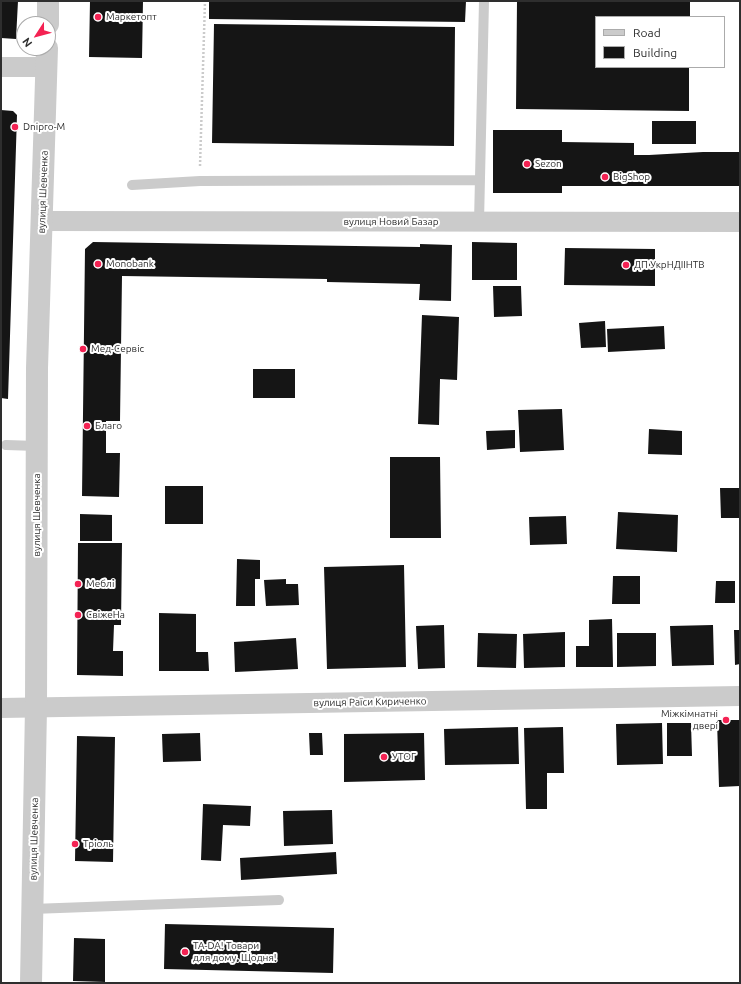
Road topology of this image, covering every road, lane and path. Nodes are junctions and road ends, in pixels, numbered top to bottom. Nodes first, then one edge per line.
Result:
1 (48, 1) edge
2 (205, 1) edge
3 (484, 1) edge
4 (48, 16) edge
5 (47, 58) edge
6 (1, 67) edge
7 (480, 180) junction
8 (200, 181) junction
9 (132, 185) dead end
10 (42, 221) junction
11 (479, 222) junction
12 (740, 222) edge
13 (6, 445) dead end
14 (37, 446) junction
15 (740, 696) edge
16 (36, 707) junction
17 (1, 708) edge
18 (279, 900) dead end
19 (32, 909) junction
20 (31, 983) edge

1 - 4 street
2 - 8 path
3 - 7 lane
5 - 6 street
5 - 10 street, вулиця Шевченка
7 - 8 lane
7 - 11 lane
8 - 9 lane
10 - 11 street, вулиця Новий Базар
10 - 14 street, вулиця Шевченка
11 - 12 street, вулиця Новий Базар
13 - 14 lane
14 - 16 street, вулиця Шевченка
15 - 16 street, вулиця Раїси Кириченко
16 - 17 street, вулиця Раїси Кириченко
16 - 19 street, вулиця Шевченка
18 - 19 lane
19 - 20 street, вулиця Шевченка

